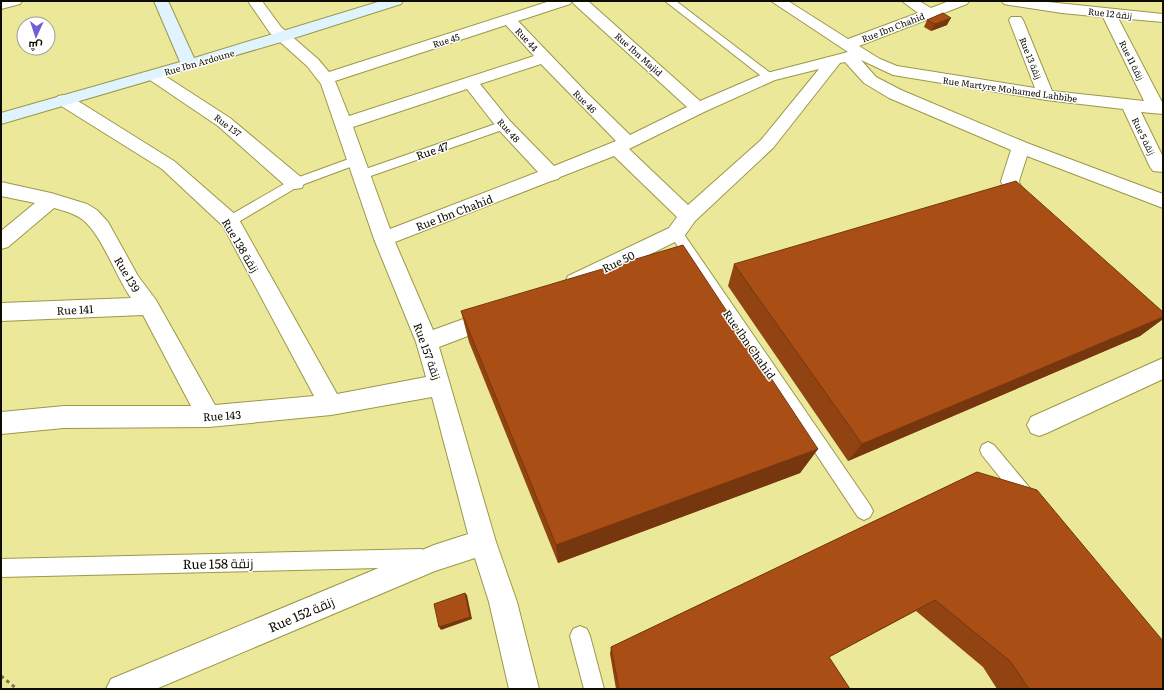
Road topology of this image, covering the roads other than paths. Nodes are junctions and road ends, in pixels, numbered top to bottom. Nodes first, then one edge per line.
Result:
1 (15, 1) edge
2 (161, 1) edge
3 (255, 1) edge
4 (396, 1) edge
5 (565, 1) edge
6 (580, 1) edge
7 (670, 1) edge
8 (778, 1) edge
9 (909, 1) edge
10 (962, 1) edge
11 (1009, 1) edge
12 (1, 5) edge
13 (929, 13) junction
14 (1108, 13) junction
15 (1163, 18) edge
16 (509, 20) junction
17 (1016, 20) dead end
18 (283, 38) junction
19 (848, 54) junction
20 (544, 58) junction
21 (189, 64) junction
22 (153, 75) junction
23 (769, 77) junction
24 (326, 78) junction
25 (470, 82) junction
26 (1046, 95) junction
27 (64, 100) junction
28 (1128, 104) junction
29 (698, 108) junction
30 (1159, 108) edge
31 (1, 119) edge
32 (343, 124) junction
33 (504, 125) junction
34 (622, 145) junction
35 (1021, 147) junction
36 (359, 167) junction
37 (1159, 167) dead end
38 (552, 175) junction
39 (295, 183) junction
40 (1, 189) edge
41 (51, 200) junction
42 (1163, 201) edge
43 (688, 216) junction
44 (1045, 220) edge
45 (230, 222) junction
46 (676, 233) junction
47 (384, 239) junction
48 (1, 242) edge
49 (559, 290) edge
50 (149, 306) junction
51 (515, 309) edge
52 (1, 312) edge
53 (427, 342) junction
54 (1163, 368) edge
55 (440, 385) junction
56 (331, 405) junction
57 (210, 416) junction
58 (1, 422) edge
59 (1039, 425) dead end
60 (988, 450) dead end
61 (864, 511) dead end
62 (1038, 512) edge
63 (483, 542) junction
64 (434, 558) junction
65 (1, 568) edge
66 (580, 636) dead end
67 (518, 687) edge
68 (121, 689) edge
69 (594, 689) edge

1 - 12 street
2 - 21 street
3 - 18 street, Rue 157 زنقة
4 - 18 street, Rue Ibn Ardoune
5 - 16 street, Rue 45
6 - 29 street, Rue Ibn Majid
7 - 23 lane
8 - 19 street
9 - 13 street
10 - 13 street, Rue Ibn Chahid
11 - 14 street, Rue 12 زنقة
13 - 19 street, Rue Ibn Chahid
14 - 15 street, Rue 12 زنقة
14 - 30 street, Rue 11 زنقة
16 - 20 street, Rue 44
16 - 24 street, Rue 45
17 - 26 street, Rue 13 زنقة
18 - 21 street, Rue Ibn Ardoune
18 - 24 street, Rue 157 زنقة
19 - 23 street, Rue Ibn Chahid
19 - 26 street, Rue Martyre Mohamed Lahbibe
19 - 35 street
19 - 43 street, Rue Ibn Chahid
20 - 25 street
20 - 34 street, Rue 46
21 - 22 street, Rue Ibn Ardoune
22 - 27 street, Rue Ibn Ardoune
22 - 39 street, Rue 137
23 - 29 street, Rue Ibn Chahid
24 - 32 street, Rue 157 زنقة
25 - 32 street
25 - 33 street, Rue 48
26 - 28 street, Rue Martyre Mohamed Lahbibe
27 - 31 street, Rue Ibn Ardoune
27 - 45 street, Rue 138 زنقة
28 - 30 street, Rue Martyre Mohamed Lahbibe
28 - 37 street, Rue 5 زنقة
29 - 34 street, Rue Ibn Chahid
32 - 36 street, Rue 157 زنقة
33 - 36 lane, Rue 47
33 - 38 street, Rue 48
34 - 38 street, Rue Ibn Chahid
34 - 43 street, Rue 46
35 - 42 street
35 - 44 street
36 - 39 lane, Rue 47
36 - 47 street, Rue 157 زنقة
38 - 47 street, Rue Ibn Chahid
39 - 45 lane, Rue 47
40 - 41 street, Rue 139
41 - 48 street
41 - 50 street, Rue 139
43 - 46 street, Rue Ibn Chahid
45 - 56 street, Rue 138 زنقة
46 - 49 street, Rue 50
46 - 61 lane, Rue Ibn Chahid
47 - 53 street, Rue 157 زنقة
50 - 52 street, Rue 141
50 - 57 street, Rue 139
51 - 53 street
53 - 55 street, Rue 157 زنقة
54 - 59 street
55 - 56 street, Rue 143
55 - 63 street, Rue 157 زنقة
56 - 57 street, Rue 143
57 - 58 street, Rue 143
60 - 62 lane
63 - 64 street, Rue 152 زنقة
63 - 67 street, Rue 157 زنقة
64 - 65 lane, Rue 158 زنقة
64 - 68 street, Rue 152 زنقة
66 - 69 lane

